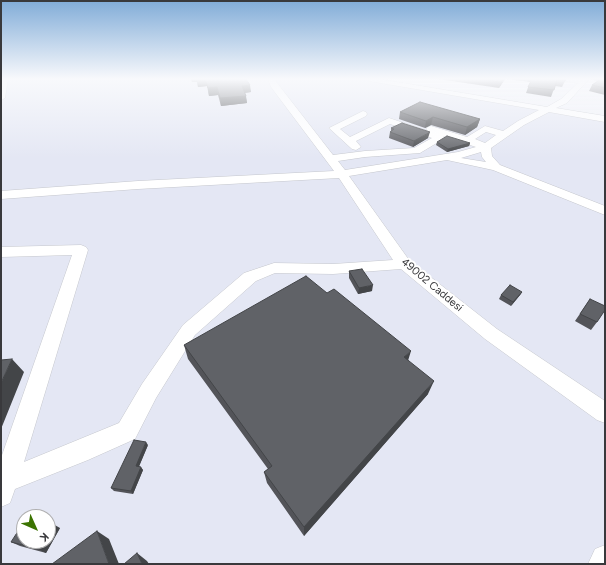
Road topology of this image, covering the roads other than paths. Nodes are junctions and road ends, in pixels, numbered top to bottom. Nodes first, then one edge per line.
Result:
1 (289, 105) edge
2 (546, 105) edge
3 (553, 105) edge
4 (363, 114) dead end
5 (605, 119) edge
6 (417, 125) edge
7 (505, 135) junction
8 (468, 140) junction
9 (349, 141) junction
10 (486, 147) junction
11 (365, 154) junction
12 (443, 158) junction
13 (330, 159) junction
14 (496, 167) junction
15 (342, 174) junction
16 (1, 194) edge
17 (605, 211) edge
18 (1, 252) edge
19 (404, 264) junction
20 (605, 413) edge
21 (3, 487) edge
22 (605, 559) edge
23 (602, 564) edge

1 - 13 street, 49002 Caddesi
2 - 7 street
3 - 5 street
4 - 9 street
6 - 8 street
7 - 8 street
7 - 10 street
8 - 10 street
9 - 11 street
9 - 11 street
10 - 12 street
10 - 14 street
11 - 13 street
12 - 14 street
12 - 15 street
13 - 15 street, 49002 Caddesi
14 - 17 street
15 - 16 street
15 - 19 street, 49002 Caddesi
18 - 21 street
19 - 20 street, 49002 Caddesi
19 - 21 street
22 - 23 street

